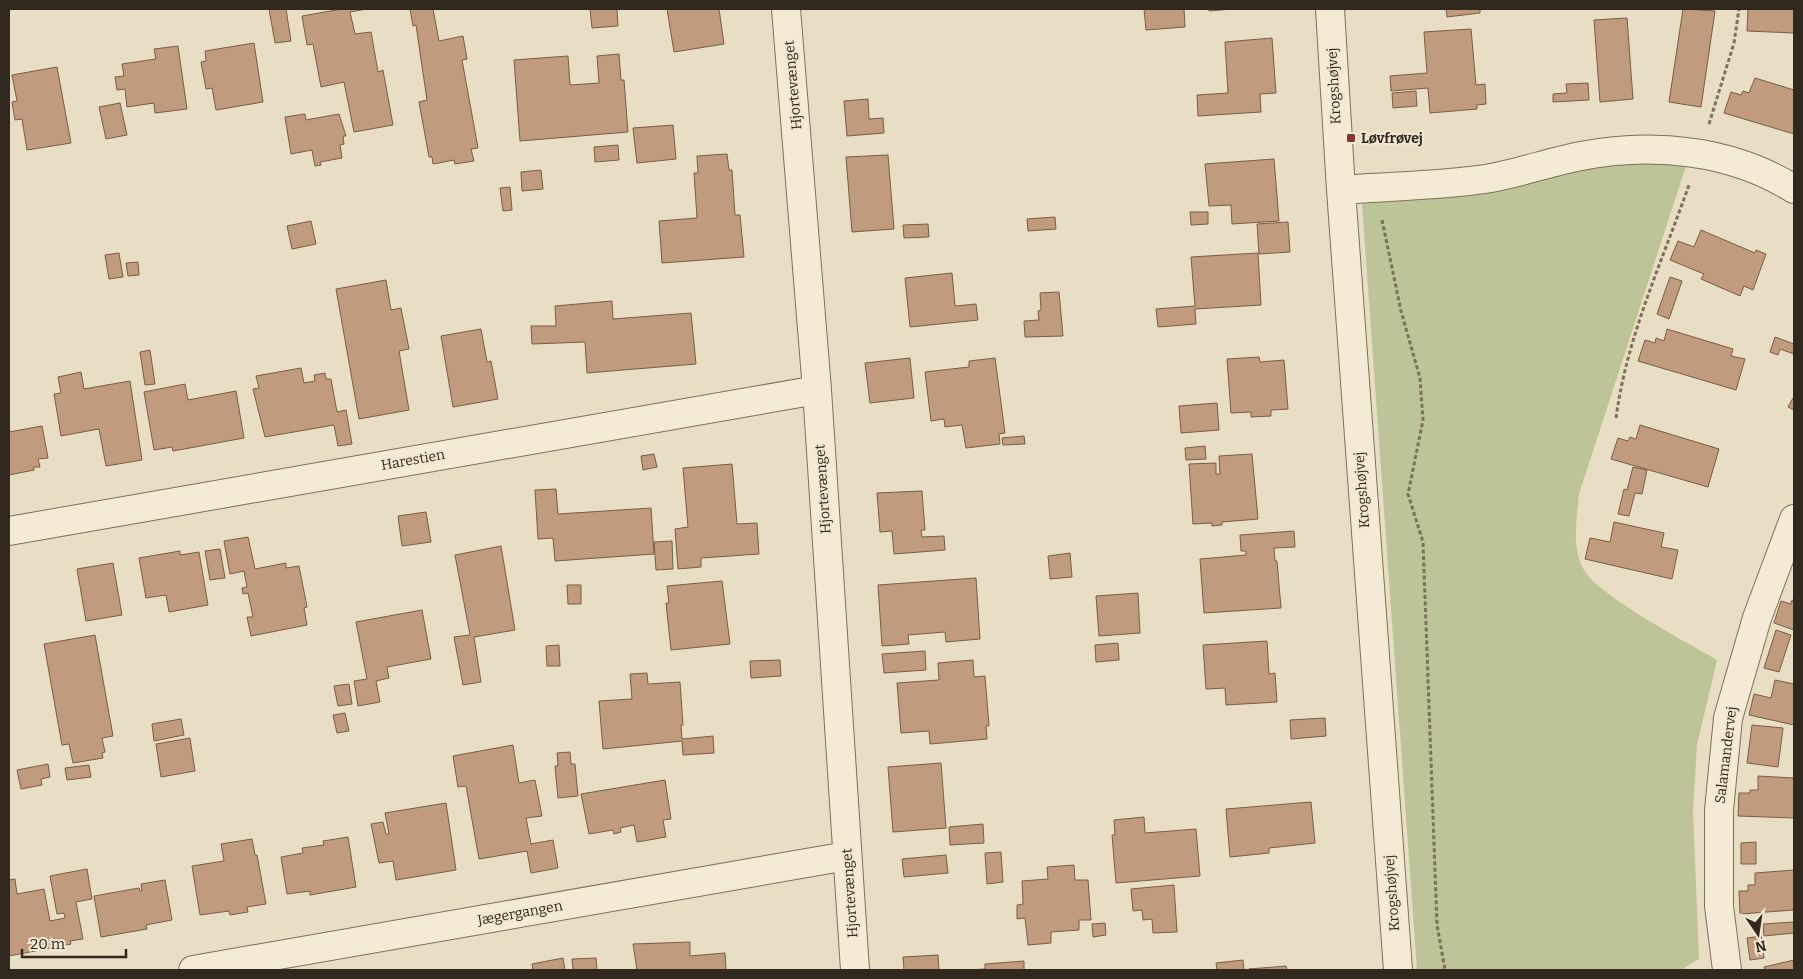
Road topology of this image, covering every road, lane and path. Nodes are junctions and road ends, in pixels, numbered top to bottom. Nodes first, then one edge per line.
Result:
1 (786, 9) edge
2 (1330, 9) edge
3 (1738, 9) edge
4 (1700, 154) junction
5 (1375, 187) junction
6 (1794, 189) edge
7 (1341, 190) junction
8 (817, 390) junction
9 (1616, 418) dead end
10 (1794, 518) edge
11 (9, 531) edge
12 (847, 856) junction
13 (193, 970) edge
14 (855, 970) edge
15 (1398, 970) edge
16 (1445, 970) edge
17 (1727, 970) edge

1 - 8 street, Hjortevænget
2 - 7 street, Krogshøjvej
3 - 4 path
4 - 5 street
4 - 6 street
4 - 9 path
5 - 7 street
5 - 16 path
7 - 15 street, Krogshøjvej
8 - 11 street, Harestien
8 - 12 street, Hjortevænget
10 - 17 street, Salamandervej
12 - 13 street, Jægergangen
12 - 14 street, Hjortevænget

